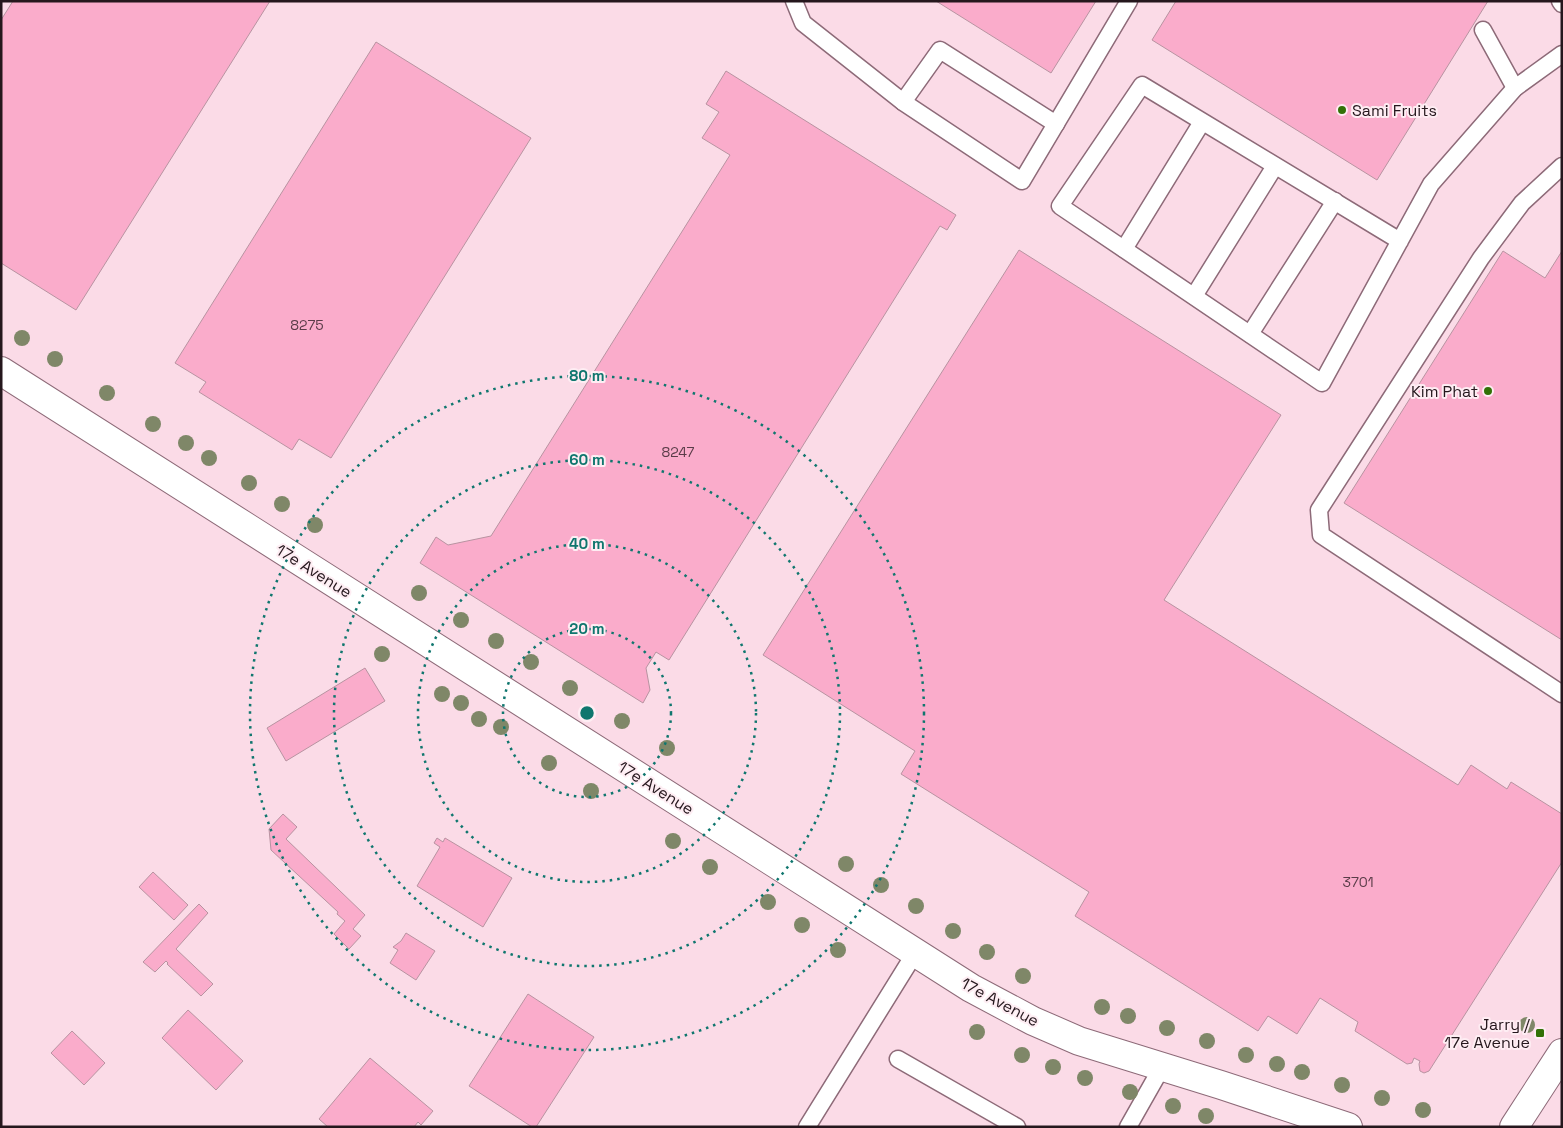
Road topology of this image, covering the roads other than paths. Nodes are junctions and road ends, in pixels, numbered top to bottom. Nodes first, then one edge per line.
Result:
1 (794, 1) edge
2 (1129, 1) edge
3 (1483, 30) dead end
4 (1562, 54) edge
5 (1515, 88) junction
6 (903, 102) junction
7 (1202, 122) junction
8 (1056, 124) junction
9 (1275, 166) junction
10 (1562, 166) edge
11 (1335, 201) junction
12 (1400, 241) junction
13 (1124, 250) junction
14 (1194, 296) junction
15 (1250, 334) junction
16 (1, 371) edge
17 (1562, 694) edge
18 (915, 953) junction
19 (1562, 1053) edge
20 (898, 1059) dead end
21 (1162, 1067) junction
22 (1135, 1124) edge
23 (807, 1127) edge
24 (1018, 1127) edge
25 (1348, 1127) edge
26 (1514, 1127) edge

1 - 6 lane
2 - 8 lane
3 - 5 lane
4 - 5 lane
5 - 12 lane
6 - 8 lane
6 - 8 lane
7 - 9 lane
7 - 13 lane
7 - 13 lane
9 - 11 lane
9 - 14 lane
10 - 17 lane
11 - 12 lane
11 - 15 lane
12 - 15 lane
13 - 14 lane
14 - 15 lane
16 - 18 street, 17e Avenue
18 - 21 street, 17e Avenue
18 - 23 lane
19 - 26 street
20 - 24 lane
21 - 22 lane
21 - 25 street, 17e Avenue

